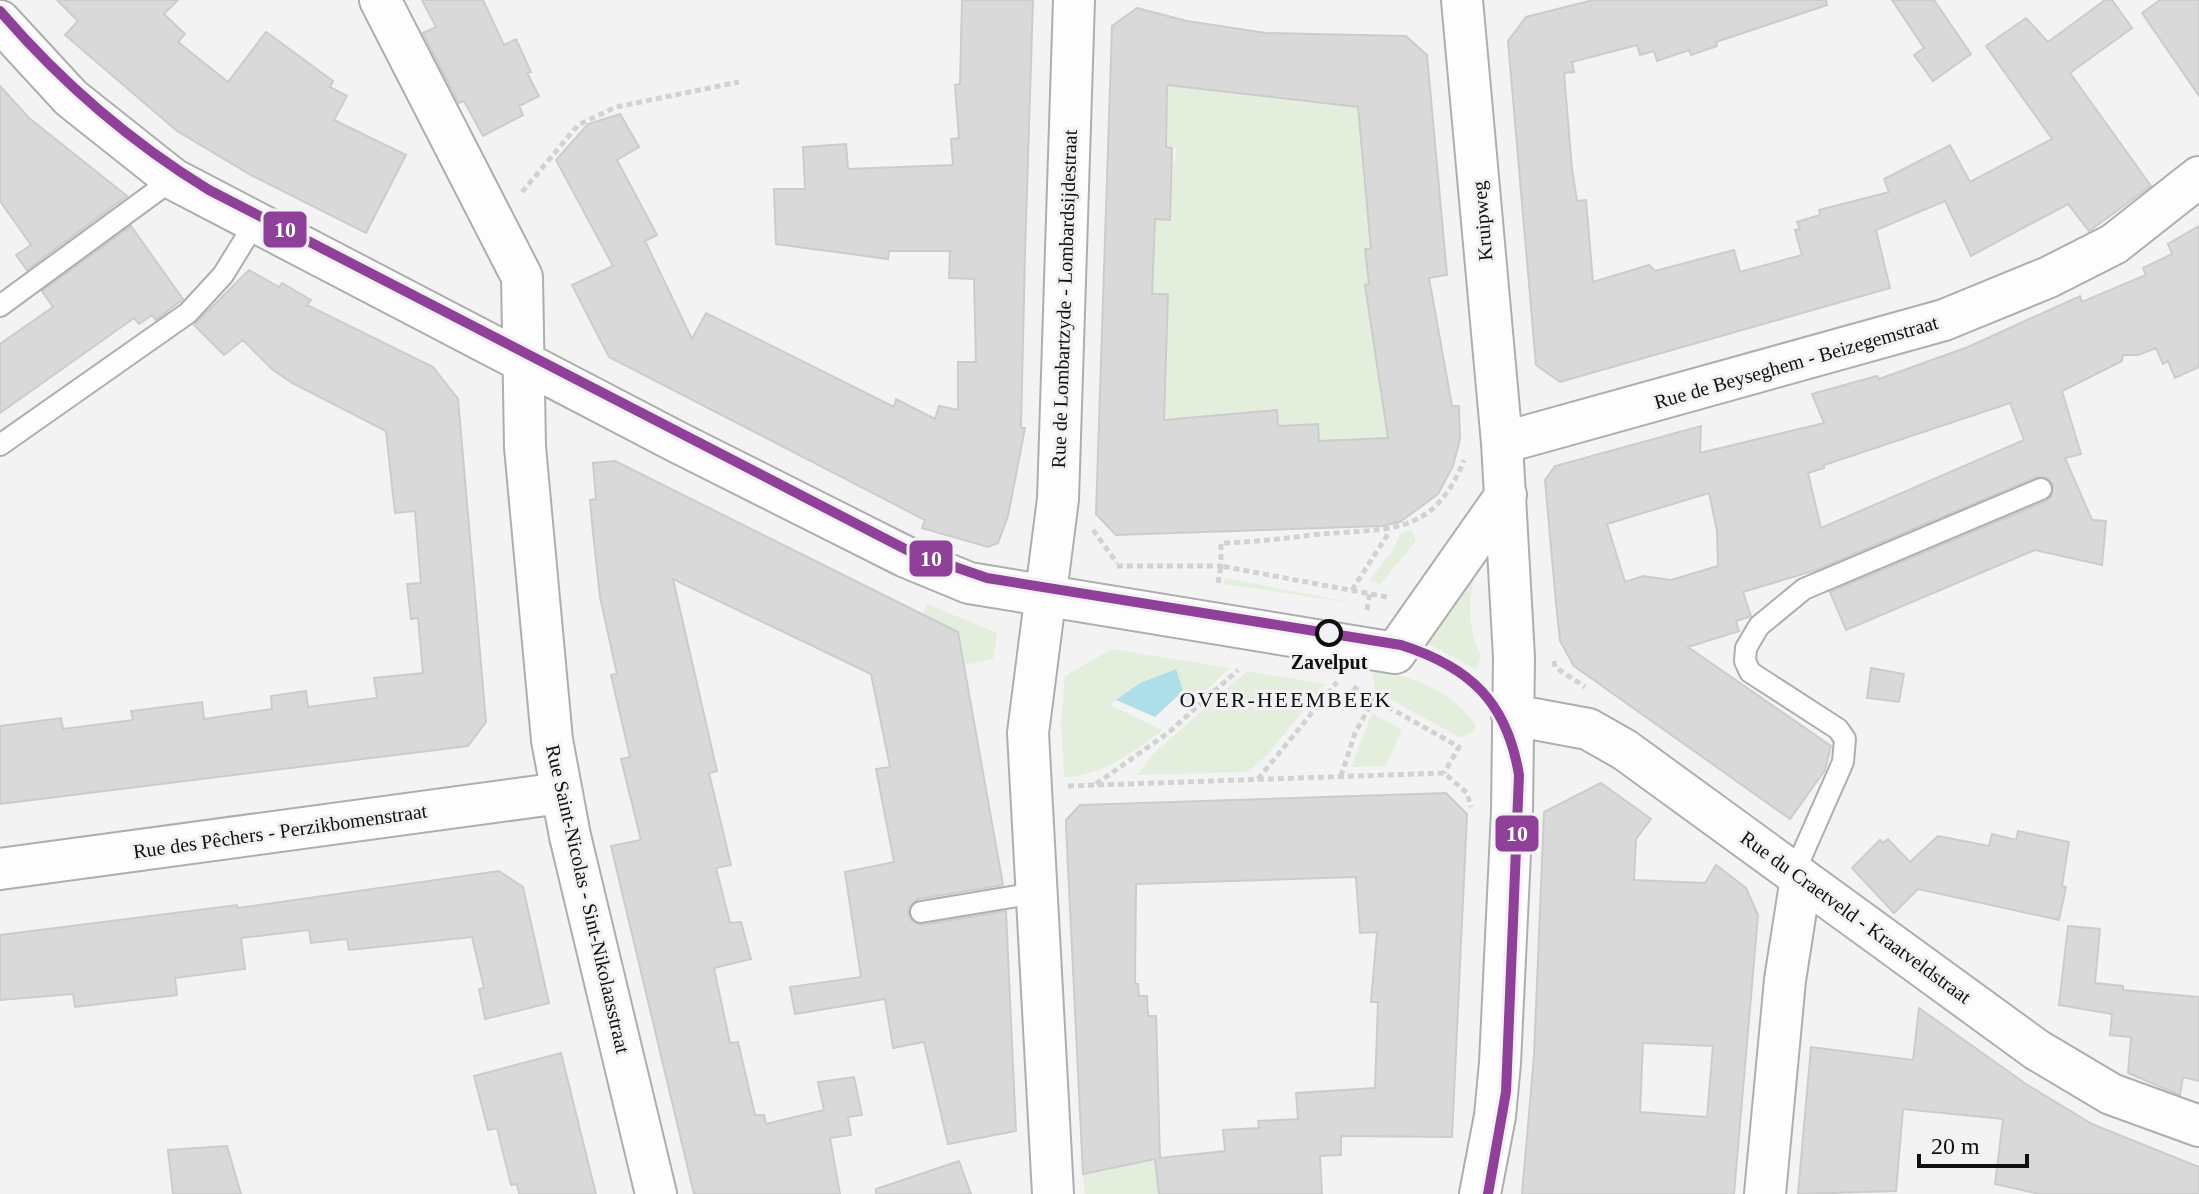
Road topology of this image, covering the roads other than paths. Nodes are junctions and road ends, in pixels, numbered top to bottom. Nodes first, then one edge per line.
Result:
1 (380, 0) edge
2 (1074, 0) edge
3 (1462, 0) edge
4 (0, 21) edge
5 (2199, 177) edge
6 (173, 179) junction
7 (255, 223) junction
8 (0, 306) edge
9 (524, 362) junction
10 (0, 445) edge
11 (1485, 447) junction
12 (2041, 489) dead end
13 (1506, 495) junction
14 (1044, 597) junction
15 (1512, 715) junction
16 (561, 793) junction
17 (0, 869) edge
18 (1798, 876) junction
19 (1035, 893) junction
20 (921, 912) dead end
21 (2199, 1126) edge
22 (656, 1194) edge
23 (1053, 1194) edge
24 (1480, 1194) edge
25 (1765, 1194) edge

1 - 9 street, Rue Saint-Nicolas - Sint-Nikolaasstraat
2 - 14 street, Rue de Lombartzyde - Lombardsijdestraat
3 - 11 street, Kruipweg
4 - 6 street
5 - 11 street, Rue de Beyseghem - Beizegemstraat
6 - 7 street
6 - 8 lane
7 - 9 street
7 - 10 lane
9 - 14 street
9 - 16 street, Rue Saint-Nicolas - Sint-Nikolaasstraat
11 - 13 street, Kruipweg
12 - 18 lane
13 - 14 street
13 - 15 street, Kruipweg
14 - 19 street, Rue de Lombartzyde - Lombardsijdestraat
15 - 18 street, Rue du Craetveld - Kraatveldstraat
15 - 24 street, Kruipweg
16 - 17 street, Rue des Pêchers - Perzikbomenstraat
16 - 22 street, Rue Saint-Nicolas - Sint-Nikolaasstraat
18 - 21 street, Rue du Craetveld - Kraatveldstraat
18 - 25 street
19 - 20 lane
19 - 23 street, Rue de Lombartzyde - Lombardsijdestraat

